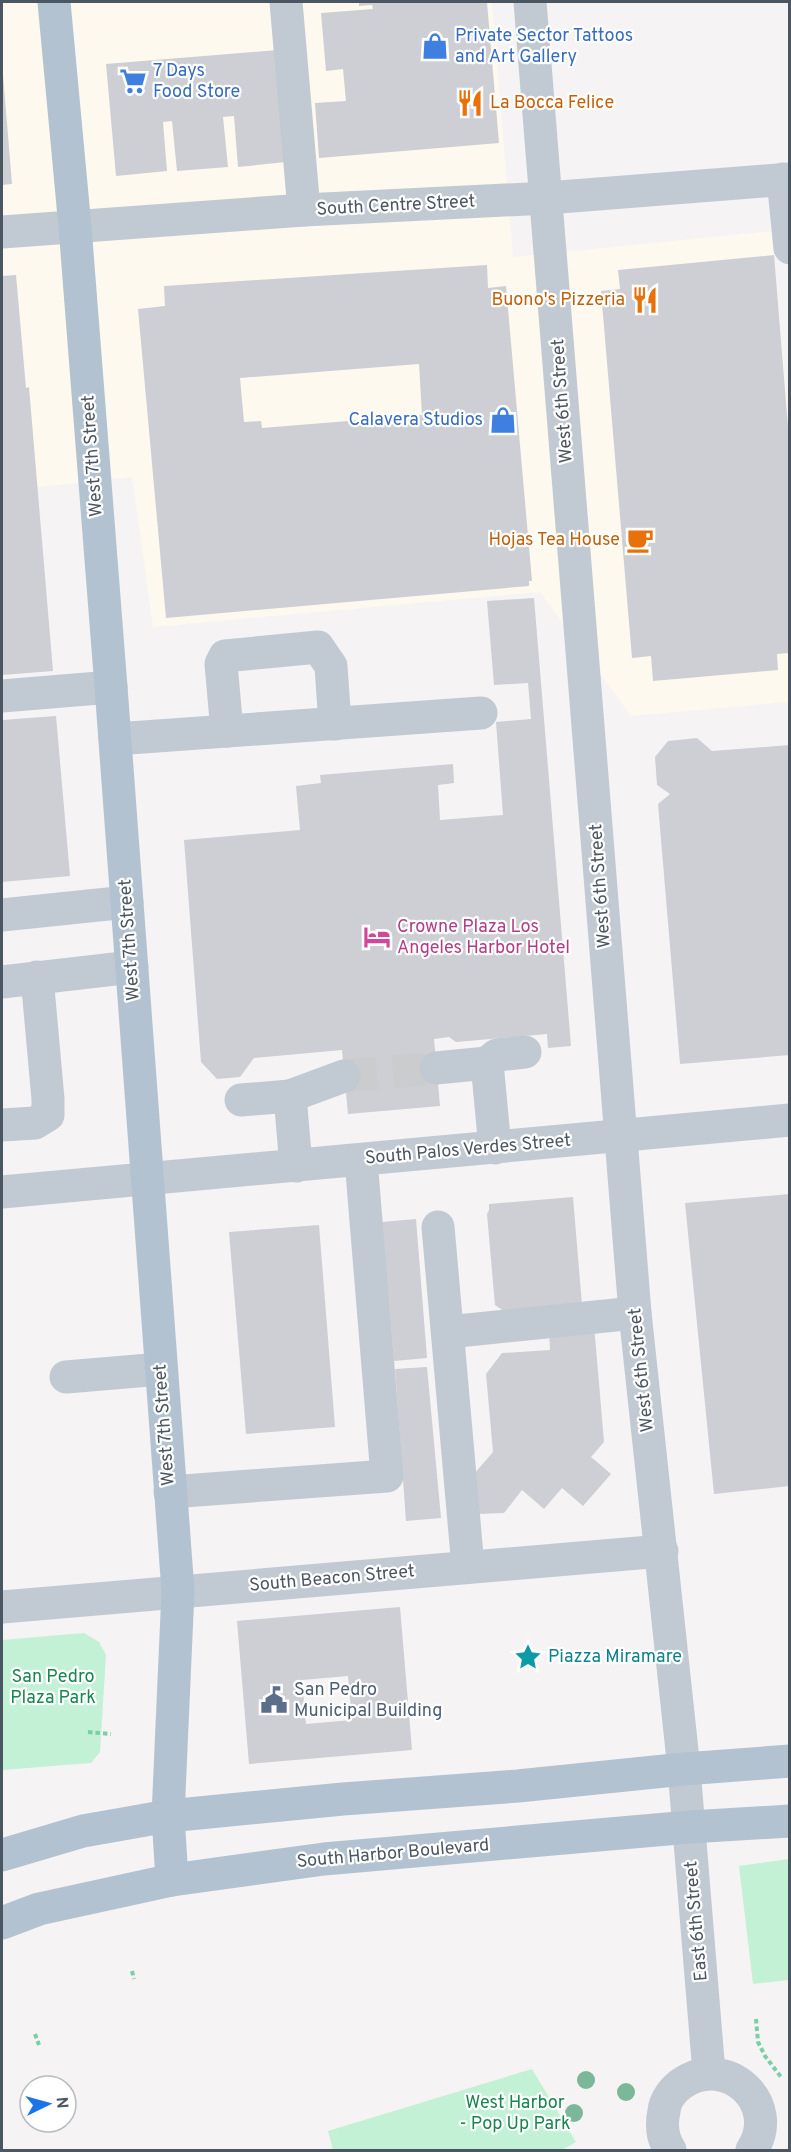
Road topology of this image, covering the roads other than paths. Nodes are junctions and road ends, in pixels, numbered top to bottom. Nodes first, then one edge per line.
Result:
1 (54, 2) edge
2 (286, 2) edge
3 (530, 2) edge
4 (786, 179) edge
5 (547, 198) junction
6 (304, 210) junction
7 (75, 227) junction
8 (2, 232) edge
9 (789, 248) edge
10 (111, 687) junction
11 (2, 696) edge
12 (481, 713) dead end
13 (335, 724) junction
14 (227, 731) junction
15 (115, 739) junction
16 (127, 902) junction
17 (2, 915) edge
18 (132, 967) junction
19 (37, 977) junction
20 (2, 982) edge
21 (525, 1052) dead end
22 (487, 1063) junction
23 (436, 1068) tunnel mouth
24 (344, 1076) tunnel mouth
25 (290, 1096) junction
26 (240, 1100) dead end
27 (789, 1120) edge
28 (2, 1125) edge
29 (621, 1137) junction
30 (495, 1148) junction
31 (361, 1160) junction
32 (296, 1166) junction
33 (146, 1179) junction
34 (2, 1192) edge
35 (438, 1227) dead end
36 (636, 1313) junction
37 (448, 1332) junction
38 (161, 1369) junction
39 (66, 1377) dead end
40 (170, 1492) junction
41 (662, 1551) junction
42 (468, 1567) junction
43 (178, 1592) junction
44 (2, 1607) edge
45 (789, 1761) edge
46 (684, 1769) junction
47 (168, 1816) junction
48 (789, 1821) edge
49 (690, 1827) junction
50 (2, 1855) edge
51 (172, 1880) junction
52 (2, 1923) edge
53 (710, 2073) junction
54 (670, 2151) edge
55 (752, 2151) edge

1 - 7 main road, West 7th Street
2 - 6 street
3 - 5 street, West 6th Street
4 - 5 street, South Centre Street
4 - 9 street
5 - 6 street, South Centre Street
5 - 29 street, West 6th Street
6 - 7 street, South Centre Street
7 - 8 street, South Centre Street
7 - 10 main road, West 7th Street
10 - 11 street
10 - 15 main road, West 7th Street
12 - 13 street
13 - 14 street
13 - 14 street
14 - 15 street
15 - 16 main road, West 7th Street
16 - 17 street
16 - 18 main road, West 7th Street
18 - 19 street
18 - 33 main road, West 7th Street
19 - 20 street
19 - 28 street
21 - 22 street
22 - 23 street
22 - 30 street
24 - 25 street
25 - 26 street
25 - 32 street
27 - 29 street, South Palos Verdes Street
29 - 30 street, South Palos Verdes Street
29 - 36 street, West 6th Street
30 - 31 street, South Palos Verdes Street
31 - 32 street, South Palos Verdes Street
31 - 40 street
32 - 33 street, South Palos Verdes Street
33 - 34 street, South Palos Verdes Street
33 - 38 main road, West 7th Street
35 - 37 street
36 - 37 street
36 - 41 street, West 6th Street
37 - 42 street
38 - 39 street
38 - 40 main road, West 7th Street
40 - 43 main road, West 7th Street
41 - 42 street, South Beacon Street
41 - 46 street, West 6th Street
42 - 43 street, South Beacon Street
43 - 44 street, South Beacon Street
43 - 47 main road, West 7th Street
45 - 46 main road
46 - 47 main road
46 - 49 street, East 6th Street
47 - 50 main road
47 - 51 main road, West 7th Street
48 - 49 main road, South Harbor Boulevard
49 - 51 main road, South Harbor Boulevard
49 - 53 street, East 6th Street
51 - 52 main road, South Harbor Boulevard
53 - 54 street
53 - 55 street

